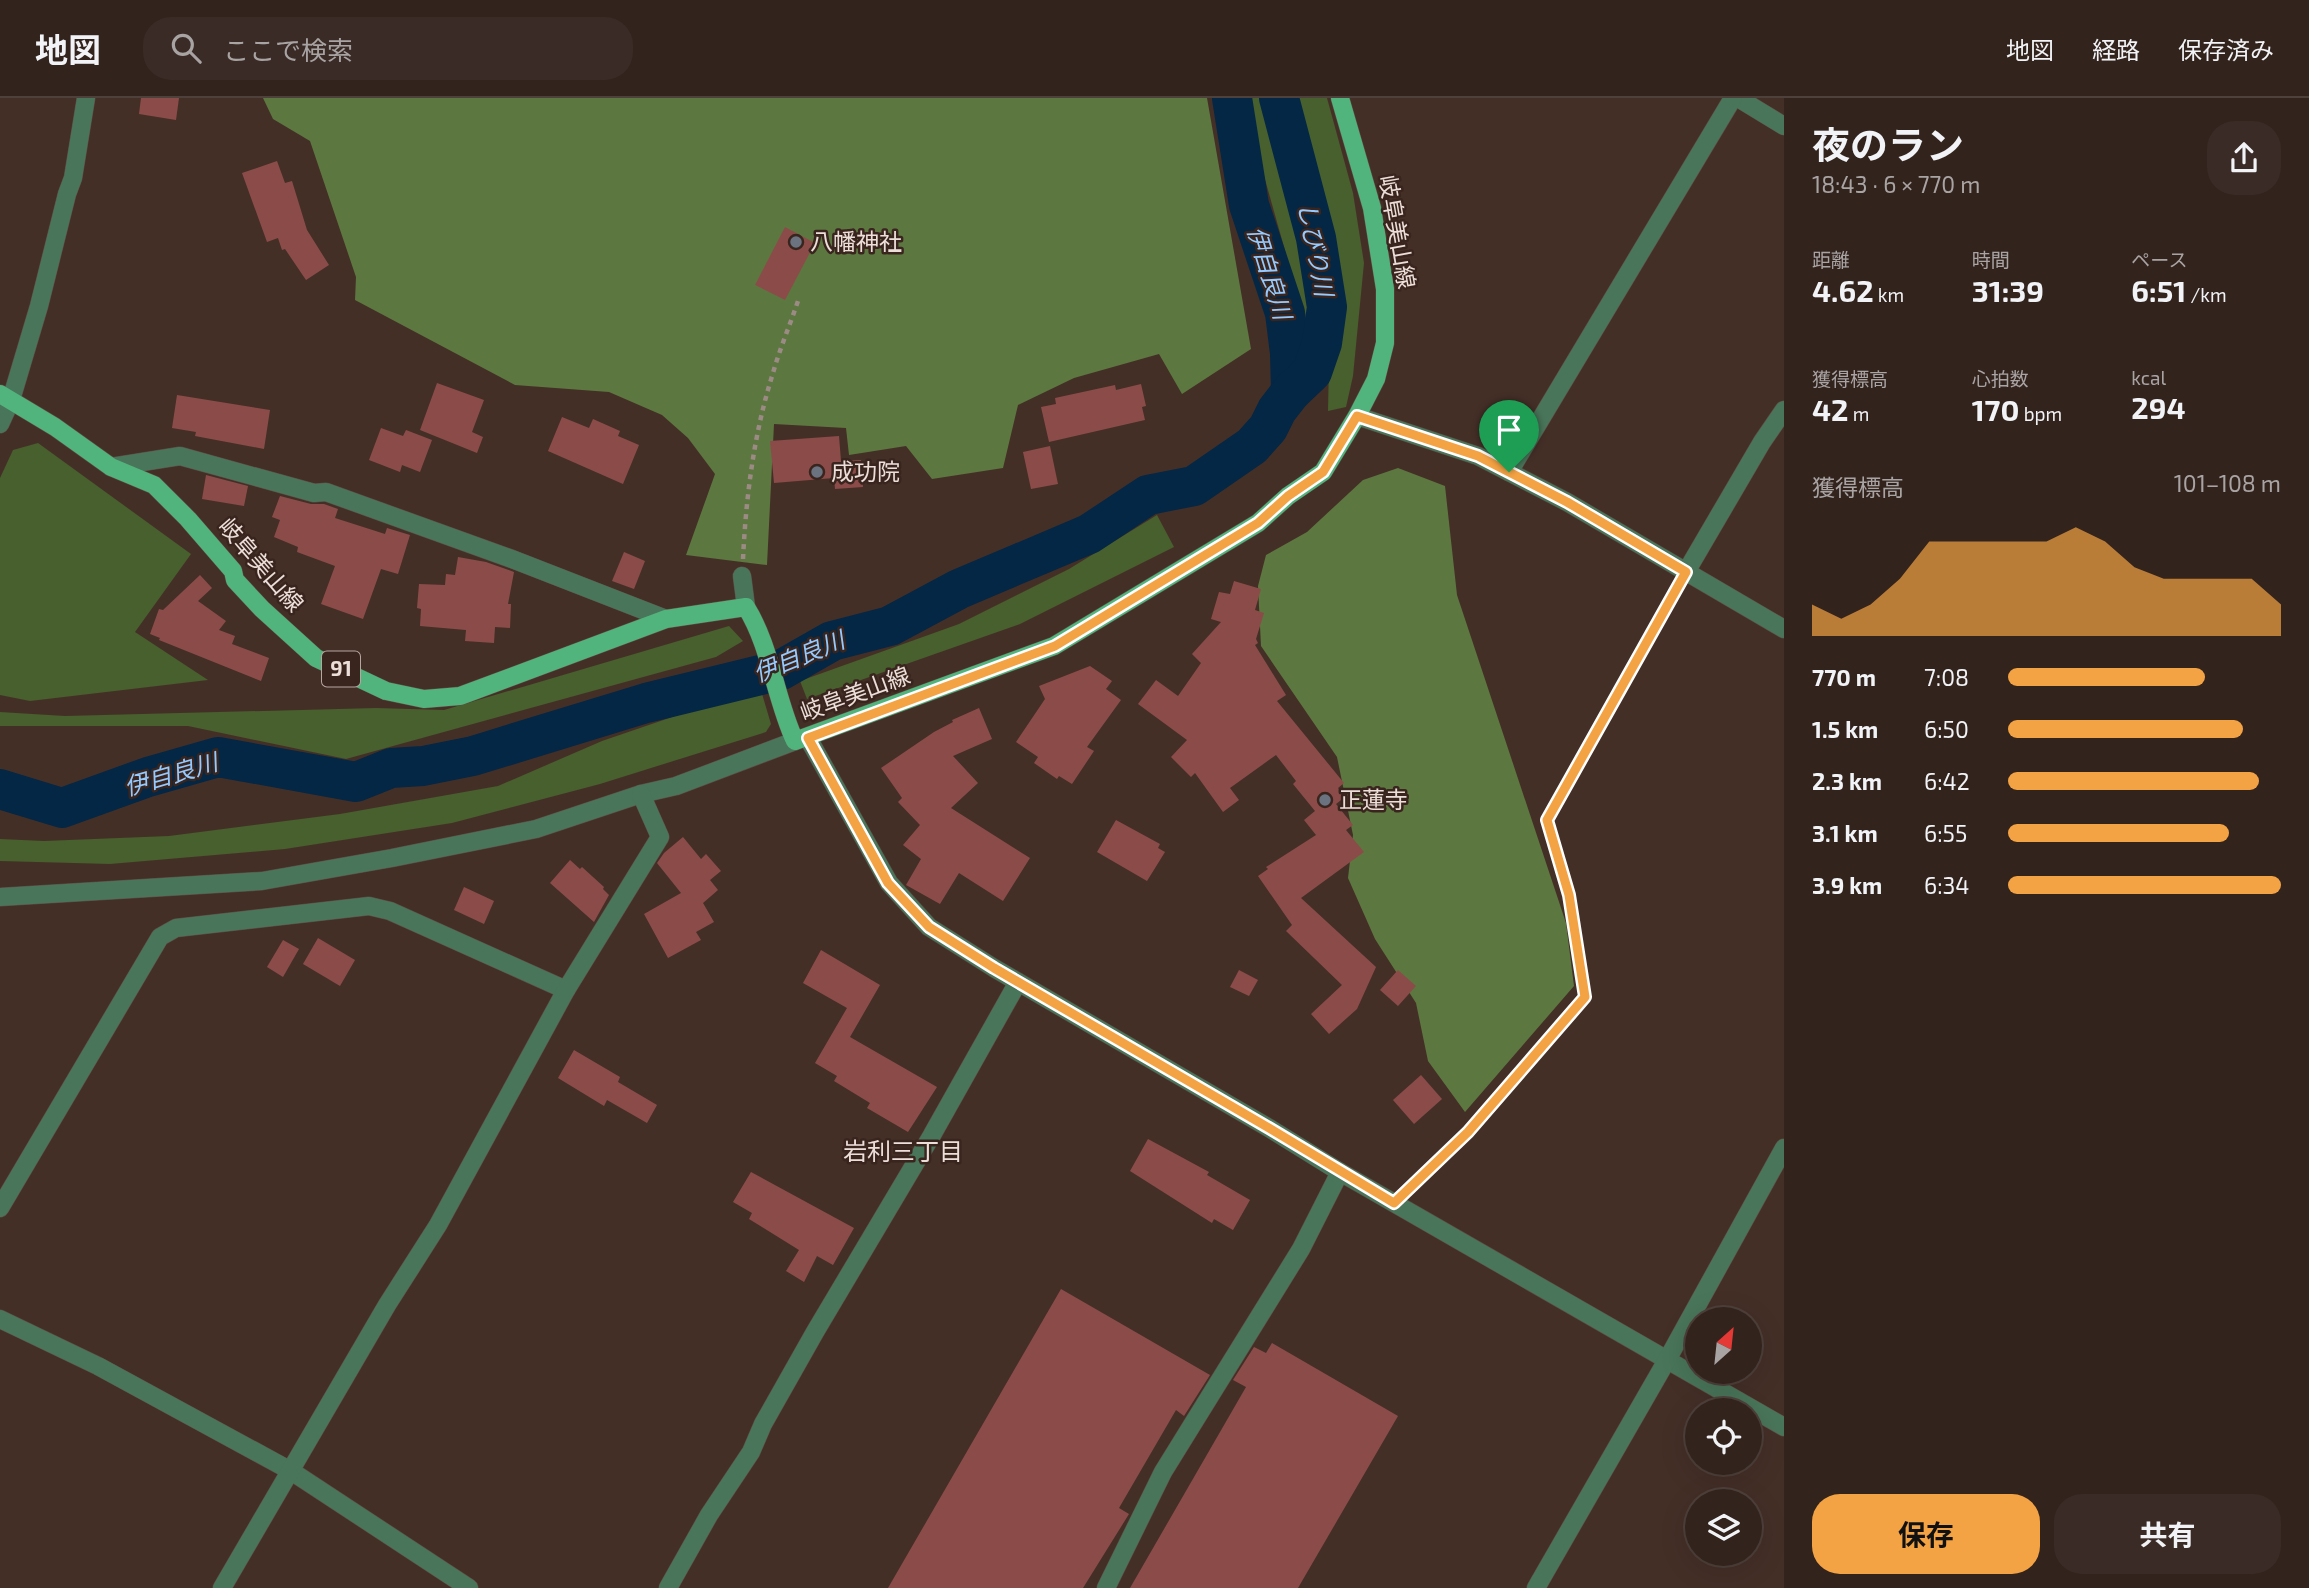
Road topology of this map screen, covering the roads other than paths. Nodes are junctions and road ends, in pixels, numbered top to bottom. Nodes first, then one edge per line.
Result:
1 (86, 98) edge
2 (1340, 98) edge
3 (1735, 98) edge
4 (1784, 126) edge
5 (6, 397) edge
6 (1784, 411) edge
7 (1357, 416) junction
8 (0, 424) edge
9 (111, 467) junction
10 (1509, 472) junction
11 (1686, 572) junction
12 (742, 576) road end
13 (747, 607) junction
14 (666, 619) junction
15 (1784, 629) edge
16 (802, 740) junction
17 (641, 794) junction
18 (0, 897) edge
19 (1018, 982) junction
20 (566, 990) junction
21 (1784, 1148) edge
22 (1339, 1172) junction
23 (0, 1208) edge
24 (0, 1319) edge
25 (1667, 1360) junction
26 (1784, 1427) edge
27 (291, 1471) junction
28 (222, 1588) edge
29 (469, 1588) edge
30 (668, 1588) edge
31 (1106, 1588) edge
32 (1536, 1588) edge

1 - 5 street
2 - 7 main road, 岐阜美山線
3 - 4 street
3 - 10 street
5 - 8 street
5 - 9 main road, 岐阜美山線 / 91
6 - 11 street
7 - 10 street
7 - 16 main road, 岐阜美山線
9 - 14 street
9 - 14 main road, 岐阜美山線 / 91
10 - 11 street
11 - 15 street
12 - 13 street
13 - 14 main road, 岐阜美山線 / 91
13 - 16 main road, 岐阜美山線
16 - 17 street
16 - 19 street
17 - 18 street
17 - 20 street
19 - 22 street
19 - 30 street
20 - 23 street
20 - 27 street
21 - 25 street
22 - 25 street
22 - 31 street
24 - 27 street
25 - 26 street
25 - 32 street
27 - 28 street
27 - 29 street

